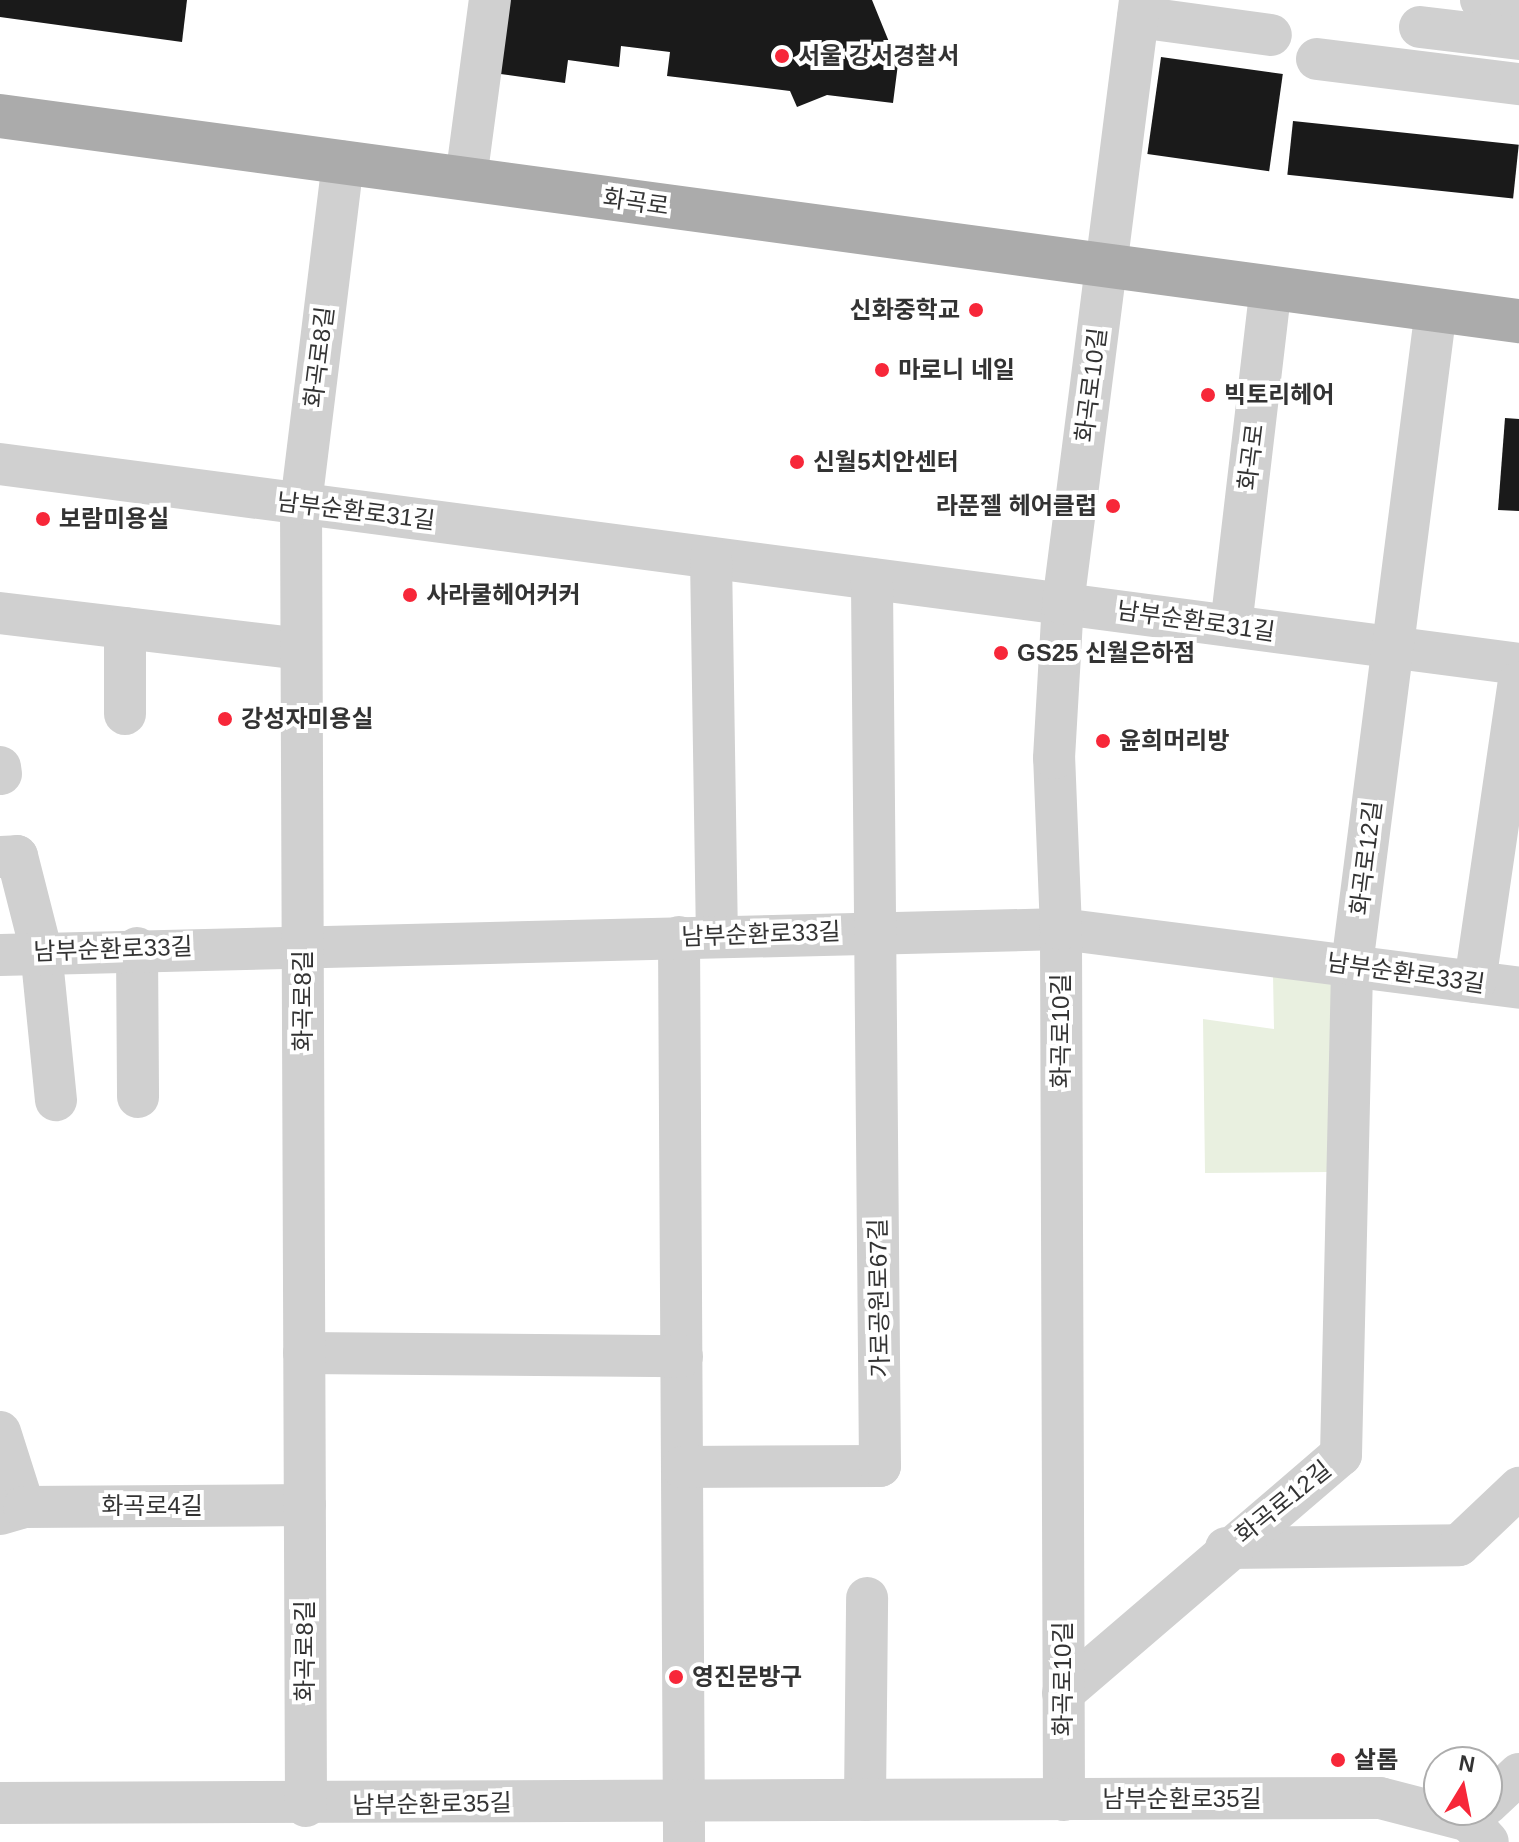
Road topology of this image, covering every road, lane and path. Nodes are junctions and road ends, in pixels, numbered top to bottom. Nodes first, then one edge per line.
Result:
1 (490, 0) edge
2 (1481, 0) edge
3 (1519, 5) edge
4 (1139, 8) edge
5 (1420, 27) dead end
6 (1271, 35) dead end
7 (1519, 39) edge
8 (1317, 59) dead end
9 (1519, 84) edge
10 (0, 116) edge
11 (343, 162) junction
12 (466, 179) junction
13 (1107, 265) junction
14 (1271, 287) junction
15 (1436, 309) junction
16 (1519, 321) edge
17 (0, 464) edge
18 (301, 504) junction
19 (711, 558) junction
20 (872, 579) junction
21 (1063, 604) junction
22 (0, 613) edge
23 (1231, 626) junction
24 (125, 628) junction
25 (1393, 647) junction
26 (301, 649) junction
27 (1519, 664) edge
28 (1519, 682) edge
29 (125, 714) dead end
30 (0, 767) edge
31 (1, 774) edge
32 (0, 857) edge
33 (1061, 929) junction
34 (876, 931) junction
35 (698, 936) junction
36 (303, 943) junction
37 (137, 948) junction
38 (41, 950) junction
39 (0, 955) edge
40 (1352, 965) junction
41 (1475, 982) junction
42 (1519, 988) edge
43 (138, 1097) dead end
44 (56, 1100) dead end
45 (304, 1353) junction
46 (682, 1356) junction
47 (0, 1432) edge
48 (682, 1467) junction
49 (1519, 1488) edge
50 (305, 1505) junction
51 (12, 1511) edge
52 (1226, 1548) junction
53 (867, 1598) dead end
54 (1063, 1693) junction
55 (1519, 1774) edge
56 (1503, 1792) edge
57 (865, 1800) junction
58 (1064, 1800) junction
59 (0, 1803) edge
60 (306, 1806) junction
61 (1423, 1810) edge
62 (684, 1822) edge

1 - 12 street
2 - 3 street
4 - 6 street
4 - 13 street, 화곡로10길
5 - 7 street
8 - 9 street
10 - 11 main road, 화곡로
11 - 12 main road, 화곡로
11 - 18 street, 화곡로8길
12 - 13 main road, 화곡로
13 - 14 main road, 화곡로
13 - 21 street, 화곡로10길
14 - 15 main road, 화곡로
14 - 23 street, 화곡로
15 - 16 main road, 화곡로
15 - 25 street, 화곡로12길
17 - 18 street, 남부순환로31길
18 - 19 street, 남부순환로31길
18 - 26 street, 화곡로8길
19 - 20 street, 남부순환로31길
19 - 35 street
20 - 21 street, 남부순환로31길
20 - 34 street
21 - 23 street, 남부순환로31길
21 - 33 street, 화곡로10길
22 - 24 street
23 - 25 street, 남부순환로31길
24 - 26 street
24 - 29 street
25 - 27 street, 남부순환로31길
25 - 40 street, 화곡로12길
26 - 36 street, 화곡로8길
28 - 41 street
30 - 31 street
32 - 38 street
33 - 34 street, 남부순환로33길
33 - 40 street, 남부순환로33길
33 - 54 street, 화곡로10길
34 - 35 street, 남부순환로33길
34 - 48 street, 가로공원로67길
35 - 36 street, 남부순환로33길
35 - 46 street
36 - 37 street, 남부순환로33길
36 - 45 street, 화곡로8길
37 - 38 street, 남부순환로33길
37 - 43 street
38 - 39 street, 남부순환로33길
38 - 44 street
40 - 41 street, 남부순환로33길
40 - 52 street, 화곡로12길
41 - 42 street, 남부순환로33길
45 - 46 street
45 - 50 street, 화곡로8길
46 - 48 street
47 - 51 street
48 - 62 street
49 - 52 street, 화곡로12길
50 - 51 street, 화곡로4길
50 - 60 street, 화곡로8길
52 - 54 street, 화곡로12길
53 - 57 street
54 - 58 street, 화곡로10길
55 - 56 street
57 - 58 street, 남부순환로35길
57 - 62 street, 남부순환로35길
58 - 61 street, 남부순환로35길
59 - 60 street, 남부순환로35길
60 - 62 street, 남부순환로35길

